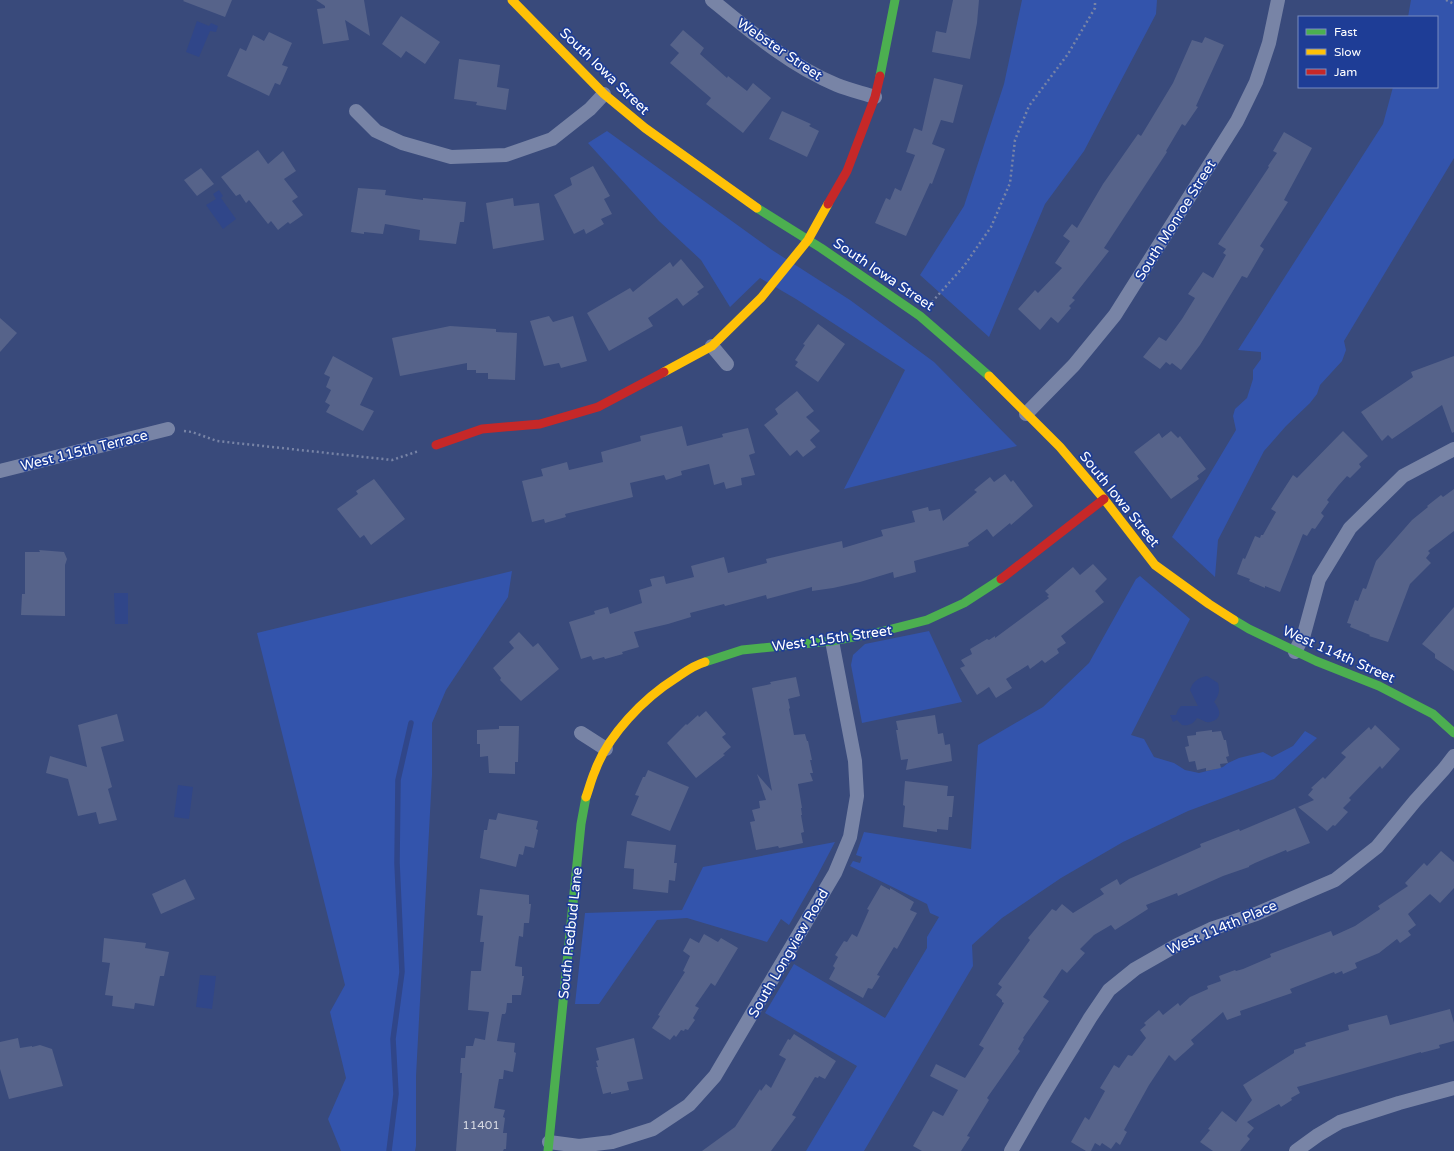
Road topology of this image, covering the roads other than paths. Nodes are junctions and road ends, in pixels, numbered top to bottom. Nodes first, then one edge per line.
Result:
1 (512, 0) edge
2 (712, 0) edge
3 (895, 0) edge
4 (1278, 0) edge
5 (604, 94) junction
6 (875, 97) junction
7 (356, 111) dead end
8 (808, 240) junction
9 (712, 346) junction
10 (727, 364) dead end
11 (1026, 414) junction
12 (168, 429) road end
13 (436, 445) road end
14 (1454, 449) edge
15 (0, 471) edge
16 (1104, 499) junction
17 (1209, 604) joint
18 (832, 641) junction
19 (1295, 652) junction
20 (581, 733) dead end
21 (1454, 733) edge
22 (606, 749) junction
23 (1454, 756) edge
24 (1454, 1088) edge
25 (548, 1147) edge
26 (1011, 1151) edge
27 (1296, 1151) edge

1 - 5 street, South Iowa Street
2 - 6 street, Webster Street
3 - 6 street
4 - 11 street, South Monroe Street
5 - 7 street
5 - 8 street, South Iowa Street
6 - 8 street
8 - 9 street
8 - 11 street, South Iowa Street
9 - 10 street
9 - 13 street
11 - 16 street, South Iowa Street
12 - 15 street, West 115th Terrace
14 - 19 street
16 - 17 street, South Iowa Street
16 - 18 street, West 115th Street
17 - 19 street, West 114th Street
18 - 22 street, West 115th Street
18 - 25 street, South Longview Road
19 - 21 street, West 114th Street
20 - 22 street
22 - 25 street, South Redbud Lane
23 - 26 street, West 114th Place
24 - 27 street

